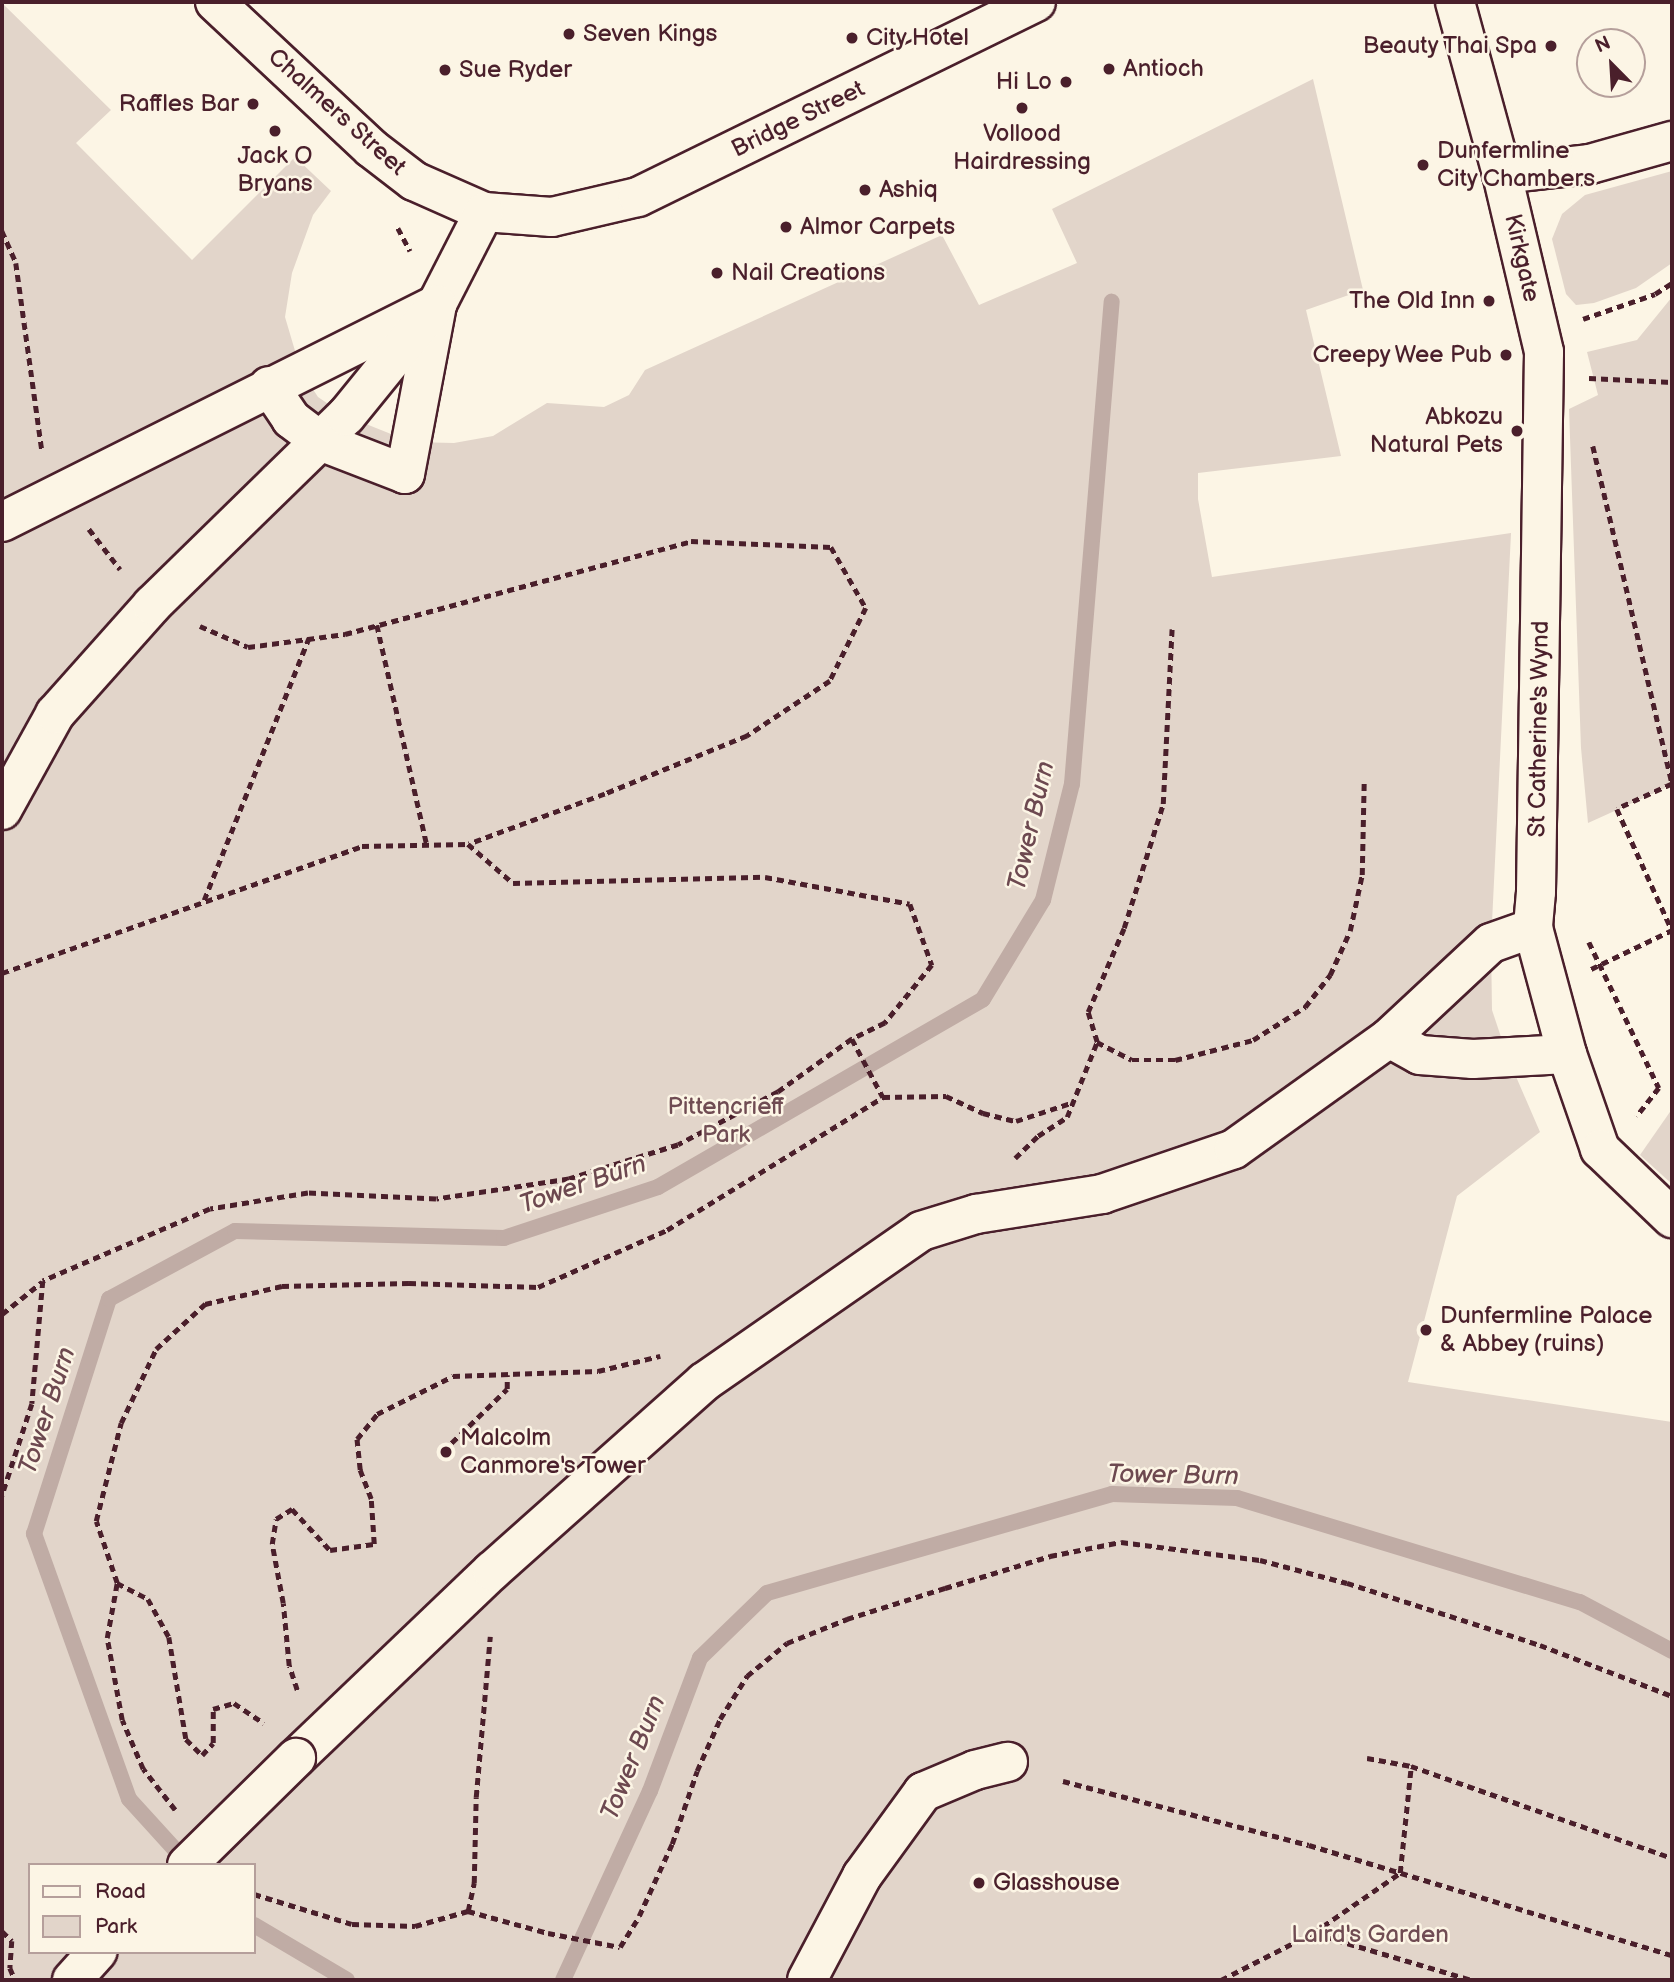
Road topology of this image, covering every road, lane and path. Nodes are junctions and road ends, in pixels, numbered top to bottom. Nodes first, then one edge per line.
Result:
1 (215, 2) edge
2 (1037, 2) edge
3 (1455, 2) edge
4 (1672, 141) edge
5 (1502, 174) junction
6 (484, 212) junction
7 (552, 217) joint
8 (2, 232) edge
9 (1672, 283) edge
10 (438, 304) junction
11 (1542, 343) junction
12 (1584, 378) dead end
13 (1672, 382) edge
14 (269, 386) junction
15 (320, 441) junction
16 (1592, 443) dead end
17 (61, 492) junction
18 (2, 522) edge
19 (152, 605) junction
20 (377, 625) junction
21 (1172, 629) dead end
22 (309, 638) junction
23 (1364, 780) dead end
24 (1672, 784) edge
25 (2, 810) edge
26 (468, 844) junction
27 (427, 845) junction
28 (204, 901) junction
29 (1533, 928) junction
30 (1672, 930) edge
31 (1588, 940) dead end
32 (1611, 960) dead end
33 (2, 973) edge
34 (1389, 1038) junction
35 (852, 1039) junction
36 (1097, 1042) junction
37 (1567, 1055) junction
38 (883, 1097) junction
39 (1608, 1156) junction
40 (1672, 1218) edge
41 (43, 1281) junction
42 (2, 1314) edge
43 (443, 1451) dead end
44 (2, 1496) edge
45 (492, 1571) junction
46 (117, 1583) junction
47 (1672, 1696) edge
48 (312, 1743) junction
49 (1367, 1758) dead end
50 (1008, 1762) dead end
51 (1411, 1766) junction
52 (1063, 1781) dead end
53 (180, 1817) dead end
54 (1672, 1858) edge
55 (189, 1863) edge
56 (1400, 1873) junction
57 (256, 1895) edge
58 (468, 1911) junction
59 (2, 1931) edge
60 (1313, 1933) junction
61 (1672, 1955) edge
62 (15, 1980) edge
63 (807, 1980) edge
64 (1221, 1980) edge
65 (1472, 1980) edge

1 - 6 street, Chalmers Street
2 - 7 street, Bridge Street
3 - 5 street, Kirkgate
4 - 5 street
5 - 11 street, Kirkgate
6 - 7 street, Chalmers Street
6 - 10 street
8 - 17 path
9 - 11 path
10 - 14 street
10 - 15 street
10 - 15 street
11 - 29 street, St Catherine's Wynd
12 - 13 path
14 - 15 street
14 - 17 street
15 - 19 street
16 - 24 path
17 - 18 street
17 - 19 path
19 - 22 path
19 - 25 street
20 - 22 path
20 - 26 path
20 - 27 path
21 - 36 path
22 - 28 path
23 - 36 path
24 - 30 path
26 - 27 path
26 - 35 path
27 - 28 path
28 - 33 path
29 - 34 street
29 - 37 street, St Catherine's Wynd
30 - 32 path
31 - 39 path
34 - 37 street
34 - 45 street
35 - 38 path
35 - 41 path
36 - 38 path
37 - 39 street, St Catherine's Wynd
38 - 46 path
39 - 40 street, St Catherine's Wynd
41 - 42 path
41 - 44 path
43 - 48 path
45 - 48 street
45 - 58 path
46 - 48 path
46 - 53 path
47 - 58 path
48 - 55 street, bridge
49 - 51 path
50 - 63 street
51 - 54 path
51 - 56 path
52 - 56 path
56 - 60 path
56 - 61 path
57 - 58 path
59 - 62 path
60 - 64 path
60 - 65 path

